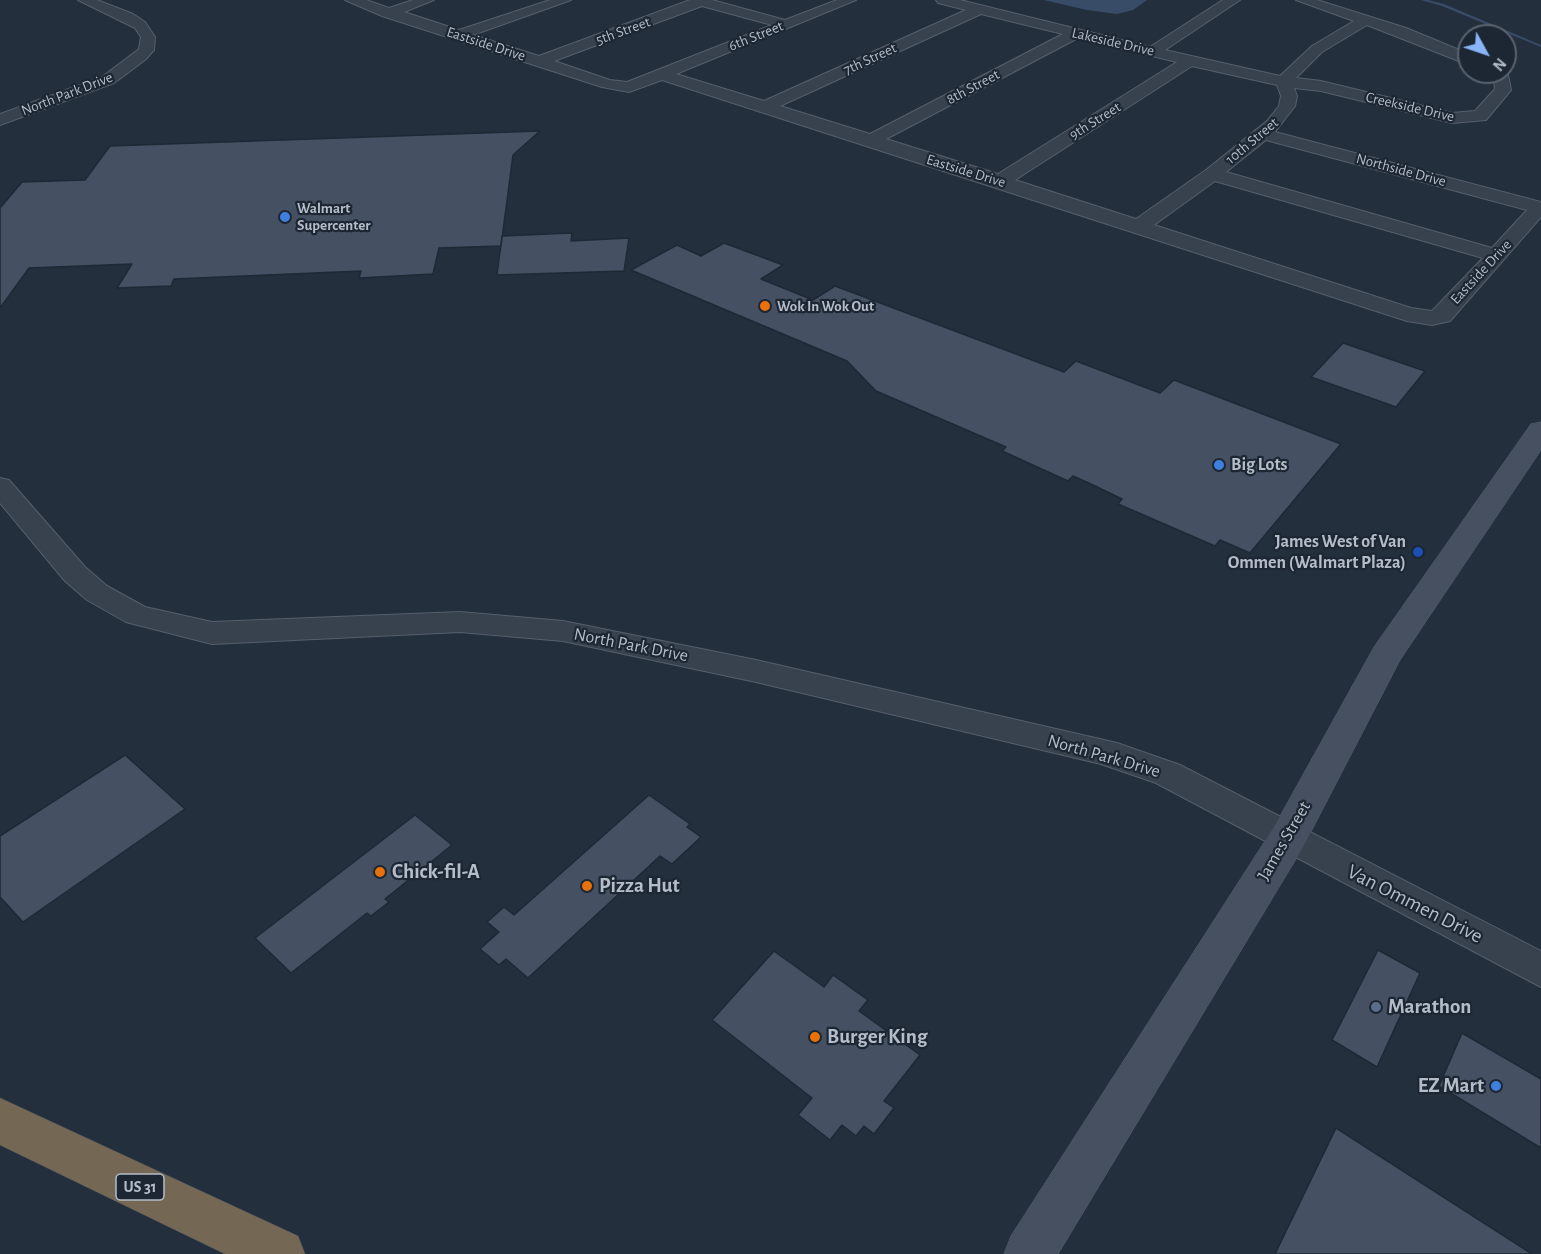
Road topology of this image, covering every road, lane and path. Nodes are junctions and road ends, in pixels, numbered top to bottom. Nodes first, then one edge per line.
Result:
1 (85, 0) edge
2 (352, 0) edge
3 (428, 0) edge
4 (564, 0) edge
5 (701, 0) edge
6 (849, 0) edge
7 (943, 0) edge
8 (1233, 0) edge
9 (1303, 0) edge
10 (977, 10) junction
11 (387, 13) junction
12 (1365, 20) junction
13 (783, 24) junction
14 (1076, 33) junction
15 (459, 35) junction
16 (1152, 52) junction
17 (1457, 54) edge
18 (541, 61) junction
19 (1190, 61) junction
20 (663, 75) junction
21 (1284, 82) junction
22 (1502, 84) edge
23 (763, 108) junction
24 (0, 120) edge
25 (1261, 133) junction
26 (870, 141) junction
27 (1212, 174) junction
28 (1000, 181) junction
29 (1540, 208) edge
30 (1138, 227) junction
31 (1497, 256) junction
32 (1541, 430) edge
33 (0, 486) edge
34 (1288, 838) junction
35 (1541, 970) edge
36 (0, 1121) edge
37 (280, 1254) edge
38 (1029, 1254) edge

1 - 24 street, North Park Drive
2 - 11 street, Eastside Drive
3 - 11 street
4 - 15 street
5 - 13 street
5 - 18 street, 5th Street
6 - 13 street, 6th Street
7 - 10 street, Lakeside Drive
8 - 16 street
9 - 12 street
10 - 14 street, Lakeside Drive
10 - 23 street, 7th Street
11 - 15 street, Eastside Drive
12 - 17 street
12 - 21 street
13 - 20 street, 6th Street
14 - 16 street, Lakeside Drive
14 - 26 street, 8th Street
15 - 18 street, Eastside Drive
16 - 19 street, Lakeside Drive
18 - 20 street, Eastside Drive
19 - 21 street, Lakeside Drive
19 - 28 street, 9th Street
20 - 23 street, Eastside Drive
21 - 22 street, Creekside Drive
21 - 25 street, 10th Street
23 - 26 street, Eastside Drive
25 - 27 street, 10th Street
25 - 29 street, Northside Drive
26 - 28 street, Eastside Drive
27 - 30 street, 10th Street
27 - 31 street
28 - 30 street, Eastside Drive
29 - 31 street, Eastside Drive
30 - 31 street, Eastside Drive
32 - 34 street, James Street
33 - 34 street, North Park Drive
34 - 35 street, Van Ommen Drive
34 - 38 street, James Street
36 - 37 highway, US 31

